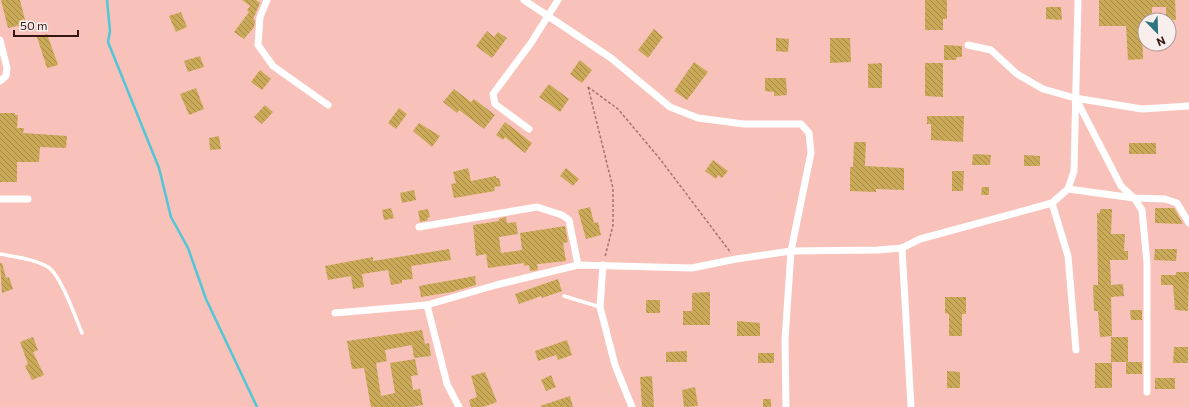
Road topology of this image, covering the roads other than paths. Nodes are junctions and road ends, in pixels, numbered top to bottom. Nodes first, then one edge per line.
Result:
1 (267, 0) edge
2 (524, 0) edge
3 (558, 0) edge
4 (1078, 0) edge
5 (547, 16) junction
6 (0, 40) edge
7 (968, 45) dead end
8 (0, 81) edge
9 (1075, 98) junction
10 (328, 104) dead end
11 (1189, 106) edge
12 (529, 129) dead end
13 (1068, 189) junction
14 (1134, 198) junction
15 (0, 199) edge
16 (28, 199) dead end
17 (1052, 203) junction
18 (1189, 223) edge
19 (419, 227) dead end
20 (902, 248) junction
21 (791, 251) junction
22 (0, 254) edge
23 (578, 265) junction
24 (602, 266) junction
25 (564, 296) dead end
26 (427, 305) junction
27 (600, 307) junction
28 (335, 313) dead end
29 (82, 334) dead end
30 (1076, 350) dead end
31 (1147, 392) dead end
32 (459, 407) edge
33 (632, 407) edge
34 (786, 407) edge
35 (911, 407) edge

1 - 10 street
2 - 5 street
3 - 5 street
4 - 9 street
5 - 12 street
5 - 21 street
6 - 8 street
7 - 9 street
9 - 11 street
9 - 13 street
9 - 14 street
13 - 14 street
13 - 17 street
14 - 18 street
14 - 31 street
15 - 16 street
17 - 20 street
17 - 30 street
19 - 23 street
20 - 21 street
20 - 35 street
21 - 24 street
21 - 34 street
22 - 29 lane
23 - 24 street
23 - 26 street
24 - 27 street
25 - 27 lane
26 - 28 street
26 - 32 street
27 - 33 street

